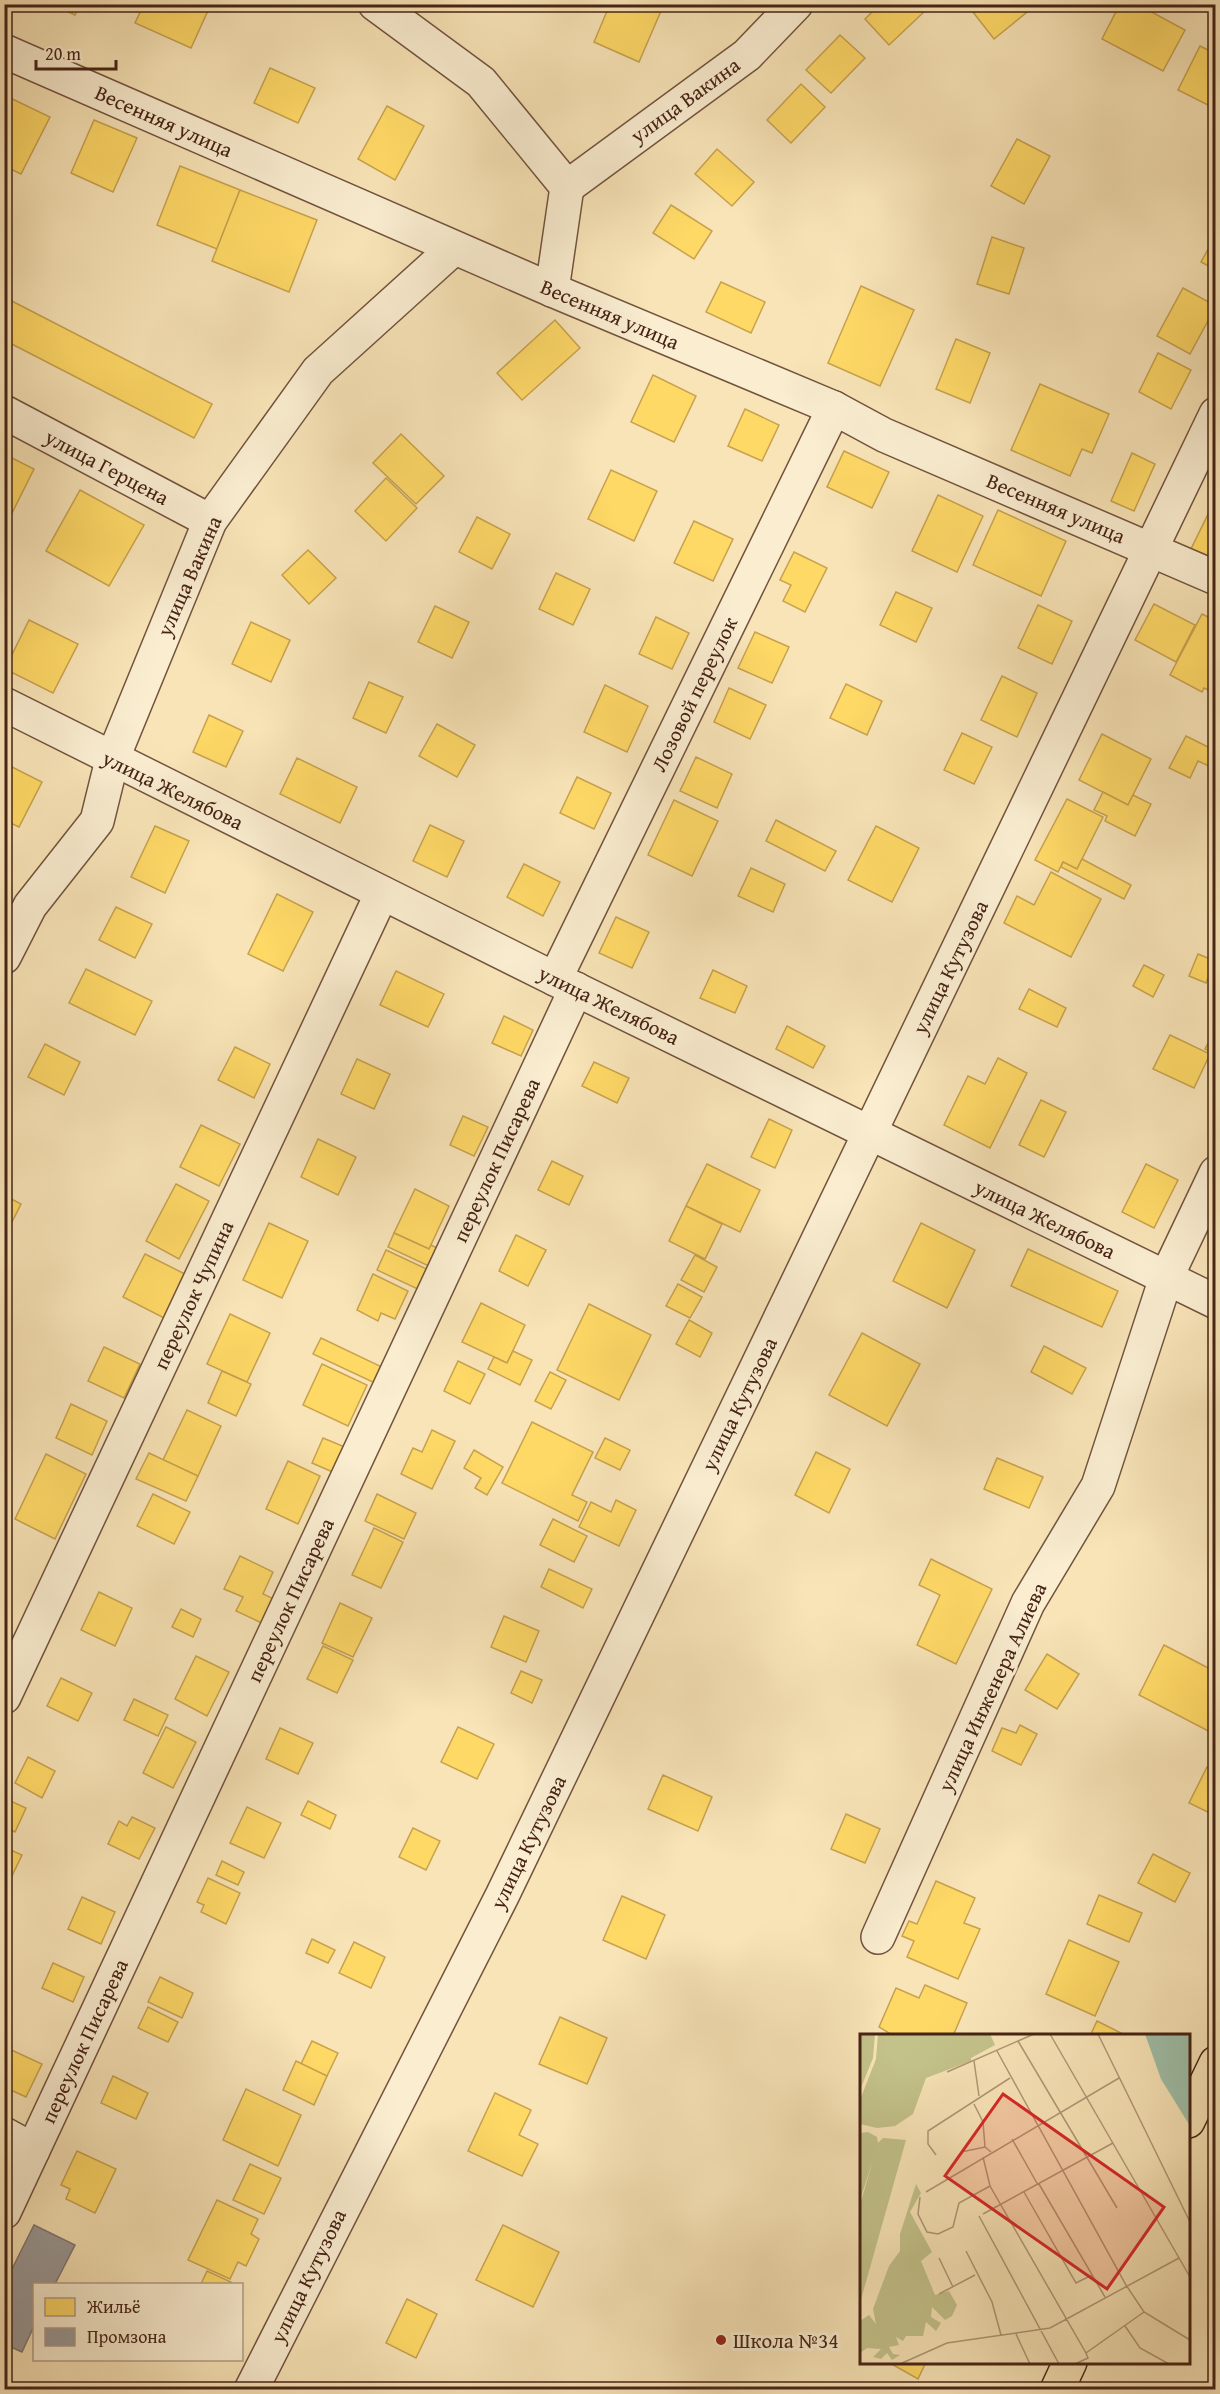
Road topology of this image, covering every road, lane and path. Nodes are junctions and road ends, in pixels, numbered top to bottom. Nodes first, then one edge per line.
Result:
1 (375, 4) edge
2 (796, 4) edge
3 (4, 51) edge
4 (567, 188) junction
5 (454, 248) junction
6 (552, 290) junction
7 (834, 408) junction
8 (4, 412) edge
9 (1215, 414) edge
10 (210, 521) junction
11 (1151, 549) junction
12 (1215, 578) edge
13 (4, 704) edge
14 (112, 760) junction
15 (382, 893) junction
16 (4, 957) edge
17 (566, 984) junction
18 (869, 1133) junction
19 (1215, 1173) edge
20 (1166, 1278) junction
21 (1215, 1302) edge
22 (4, 1697) edge
23 (878, 1937) dead end
24 (1215, 2063) edge
25 (1190, 2117) edge
26 (4, 2134) edge
27 (33, 2150) junction
28 (4, 2212) edge
29 (1069, 2364) edge
30 (251, 2390) edge
31 (1057, 2390) edge

1 - 4 street
2 - 4 street, улица Вакина
3 - 5 street, Весенняя улица
4 - 6 street
5 - 6 street, Весенняя улица
5 - 10 street, улица Вакина
6 - 7 street, Весенняя улица
7 - 11 street, Весенняя улица
7 - 17 street, Лозовой переулок
8 - 10 street, улица Герцена
9 - 11 street, улица Кутузова
10 - 14 street, улица Вакина
11 - 12 street, Весенняя улица
11 - 18 street, улица Кутузова
13 - 14 street, улица Желябова
14 - 15 street, улица Желябова
14 - 16 street, улица Вакина
15 - 17 street, улица Желябова
15 - 22 street, переулок Чупина
17 - 18 street, улица Желябова
17 - 27 street, переулок Писарева
18 - 20 street, улица Желябова
18 - 30 street, улица Кутузова
19 - 20 street, улица Инженера Алиева
20 - 21 street, улица Желябова
20 - 23 street, улица Инженера Алиева
24 - 25 main road
26 - 27 street
27 - 28 street, переулок Писарева
29 - 31 main road

